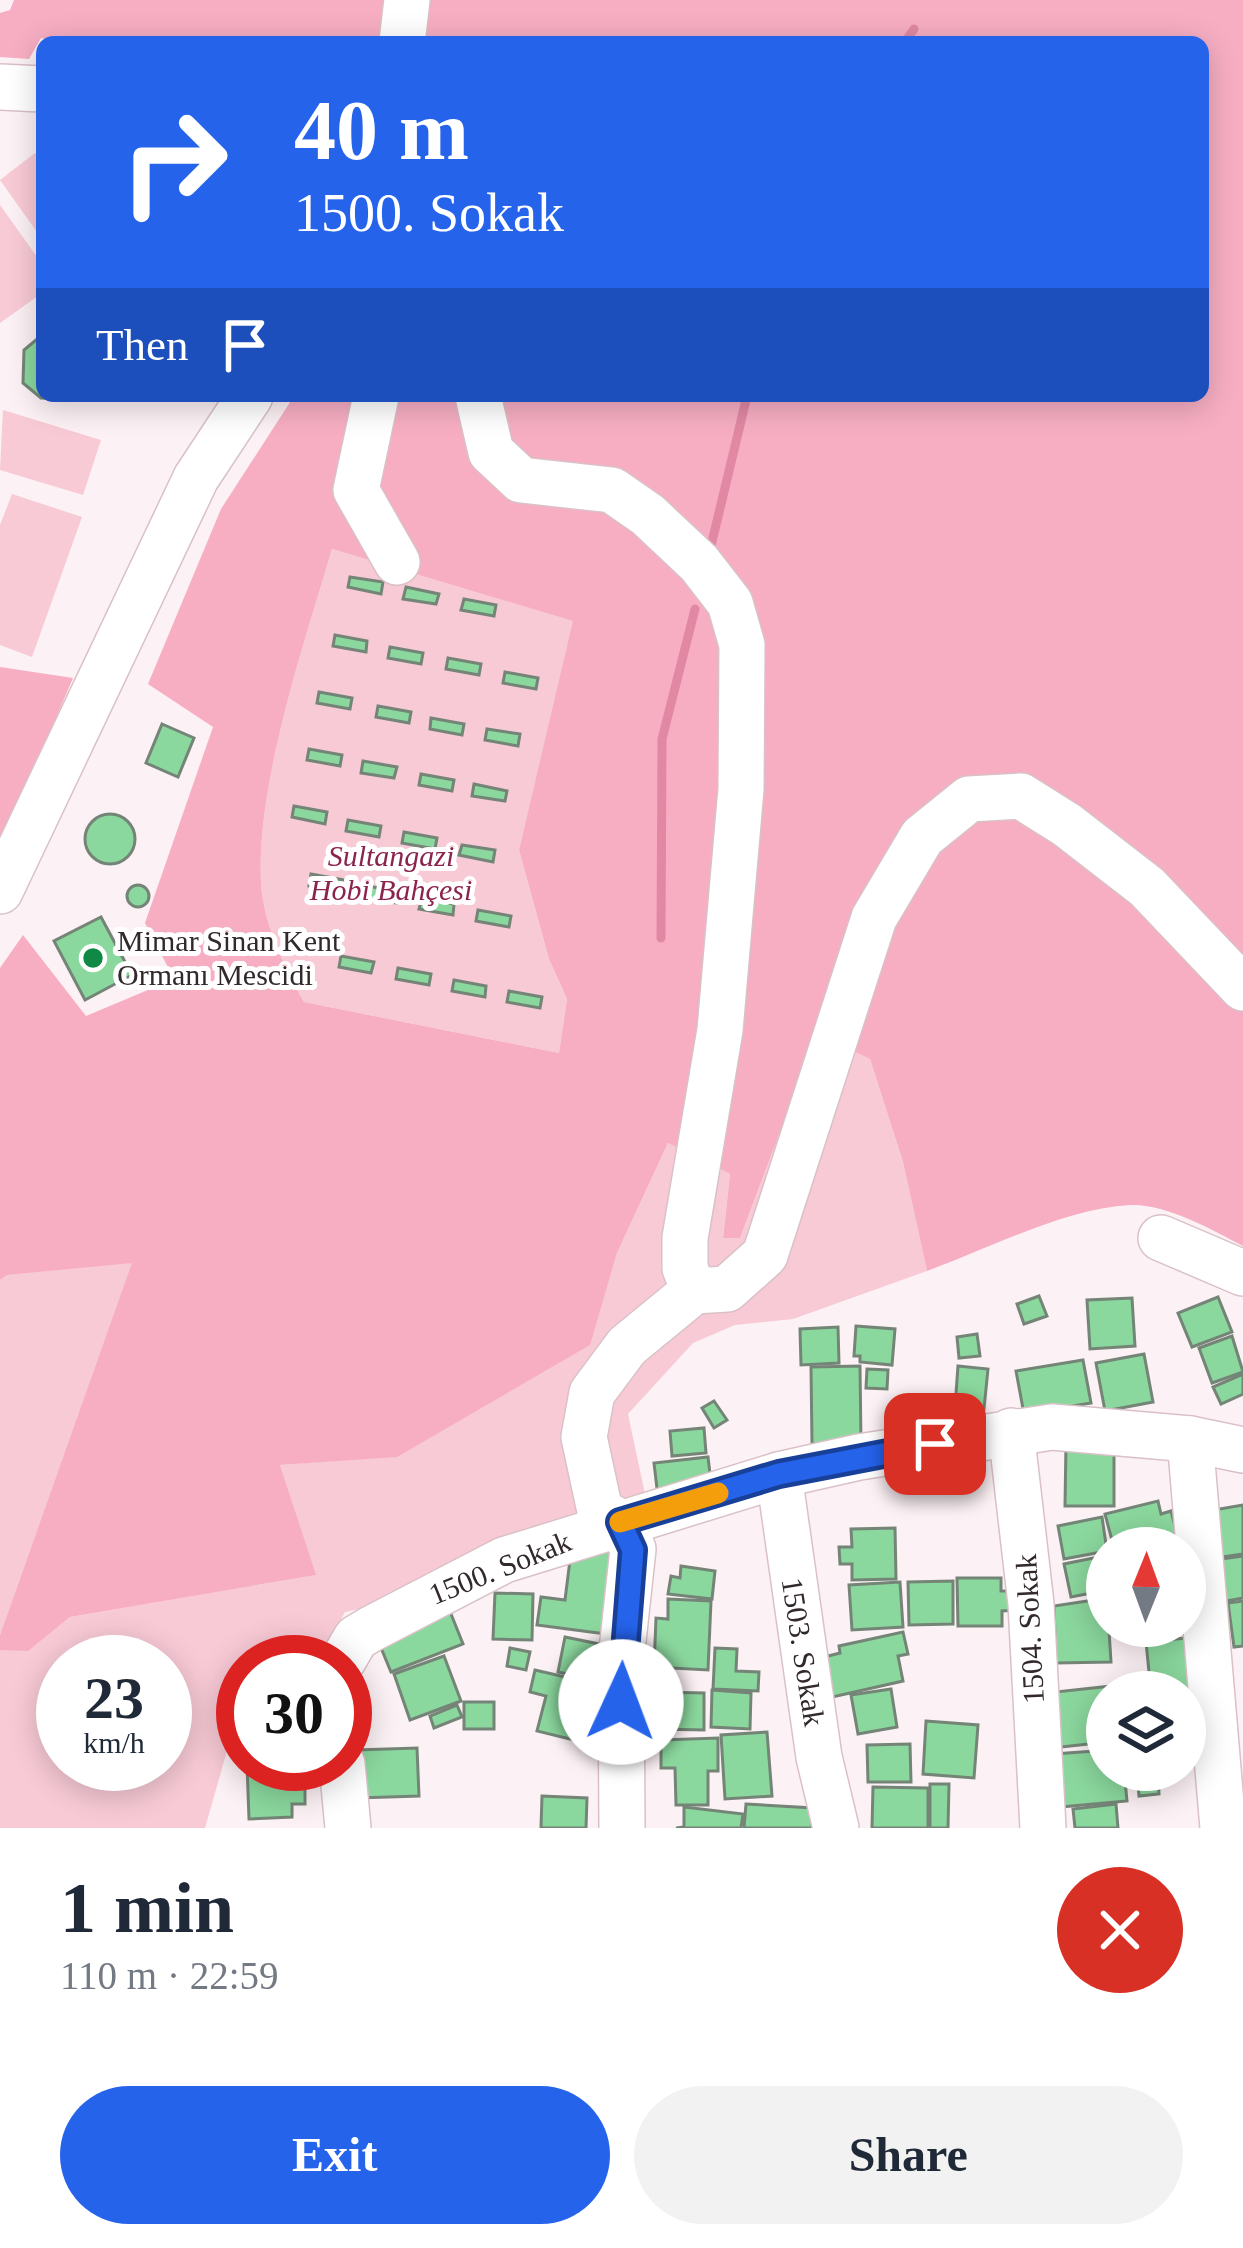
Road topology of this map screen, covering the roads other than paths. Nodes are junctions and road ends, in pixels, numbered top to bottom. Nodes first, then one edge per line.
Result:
1 (407, 0) edge
2 (403, 36) edge
3 (0, 87) edge
4 (36, 89) edge
5 (246, 402) edge
6 (375, 402) edge
7 (479, 402) edge
8 (397, 562) dead end
9 (0, 891) edge
10 (1243, 988) edge
11 (1161, 1238) dead end
12 (1243, 1273) edge
13 (694, 1291) junction
14 (1011, 1431) junction
15 (1190, 1439) junction
16 (1243, 1450) edge
17 (779, 1474) junction
18 (620, 1522) junction
19 (361, 1635) edge
20 (345, 1791) edge
21 (348, 1828) edge
22 (622, 1828) edge
23 (836, 1828) edge
24 (1042, 1828) edge
25 (1223, 1828) edge

1 - 2 street
3 - 4 street
5 - 9 street
6 - 8 street
7 - 13 street
10 - 13 street
11 - 12 street
13 - 18 street
14 - 15 street, 1500. Sokak
14 - 17 street, 1500. Sokak
14 - 24 street, 1504. Sokak
15 - 16 street, 1500. Sokak
15 - 25 street
17 - 18 street, 1500. Sokak
17 - 23 street, 1503. Sokak
18 - 19 street, 1500. Sokak
18 - 22 street
20 - 21 street

